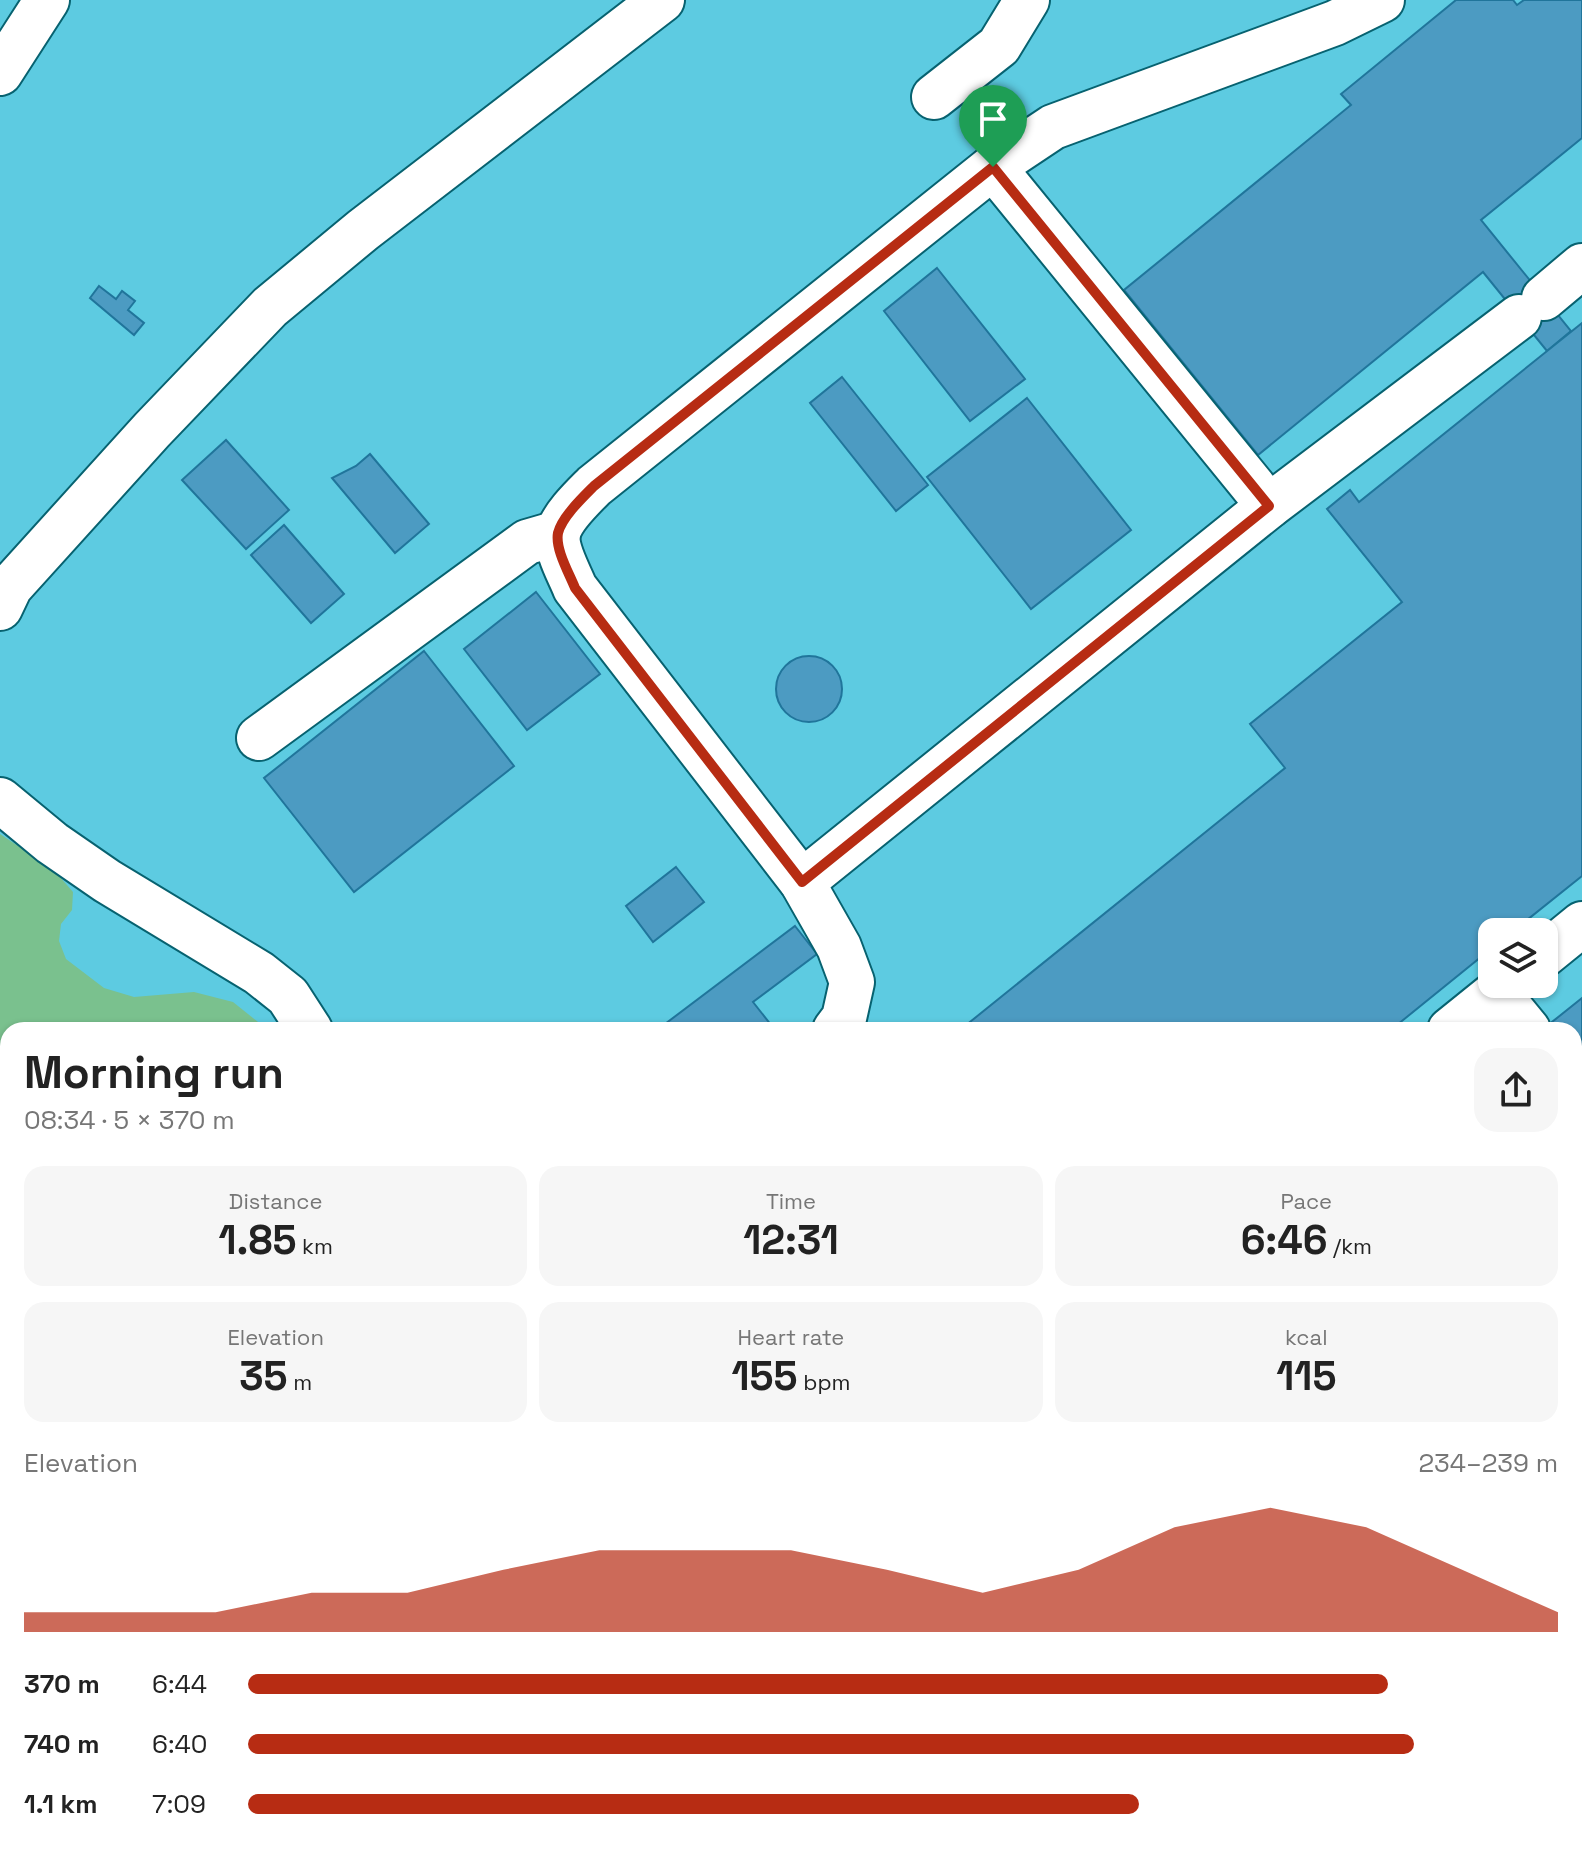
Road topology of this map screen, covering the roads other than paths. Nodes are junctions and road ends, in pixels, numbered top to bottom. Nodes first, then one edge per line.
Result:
1 (47, 0) edge
2 (662, 0) edge
3 (1027, 0) edge
4 (1382, 0) edge
5 (0, 73) edge
6 (934, 97) dead end
7 (993, 167) junction
8 (1582, 266) edge
9 (1269, 506) junction
10 (558, 533) junction
11 (0, 608) edge
12 (259, 738) dead end
13 (0, 800) edge
14 (802, 882) junction
15 (1582, 924) edge
16 (1558, 944) edge
17 (1490, 998) edge
18 (1508, 998) edge
19 (305, 1022) edge
20 (841, 1022) edge
21 (1460, 1022) edge
22 (1523, 1022) edge

1 - 5 street
2 - 11 street
3 - 6 street
4 - 7 street
7 - 9 street
7 - 10 street
8 - 9 street
9 - 14 street
10 - 12 street
10 - 14 street
13 - 19 street
14 - 20 street
15 - 16 street
17 - 21 street
18 - 22 street

